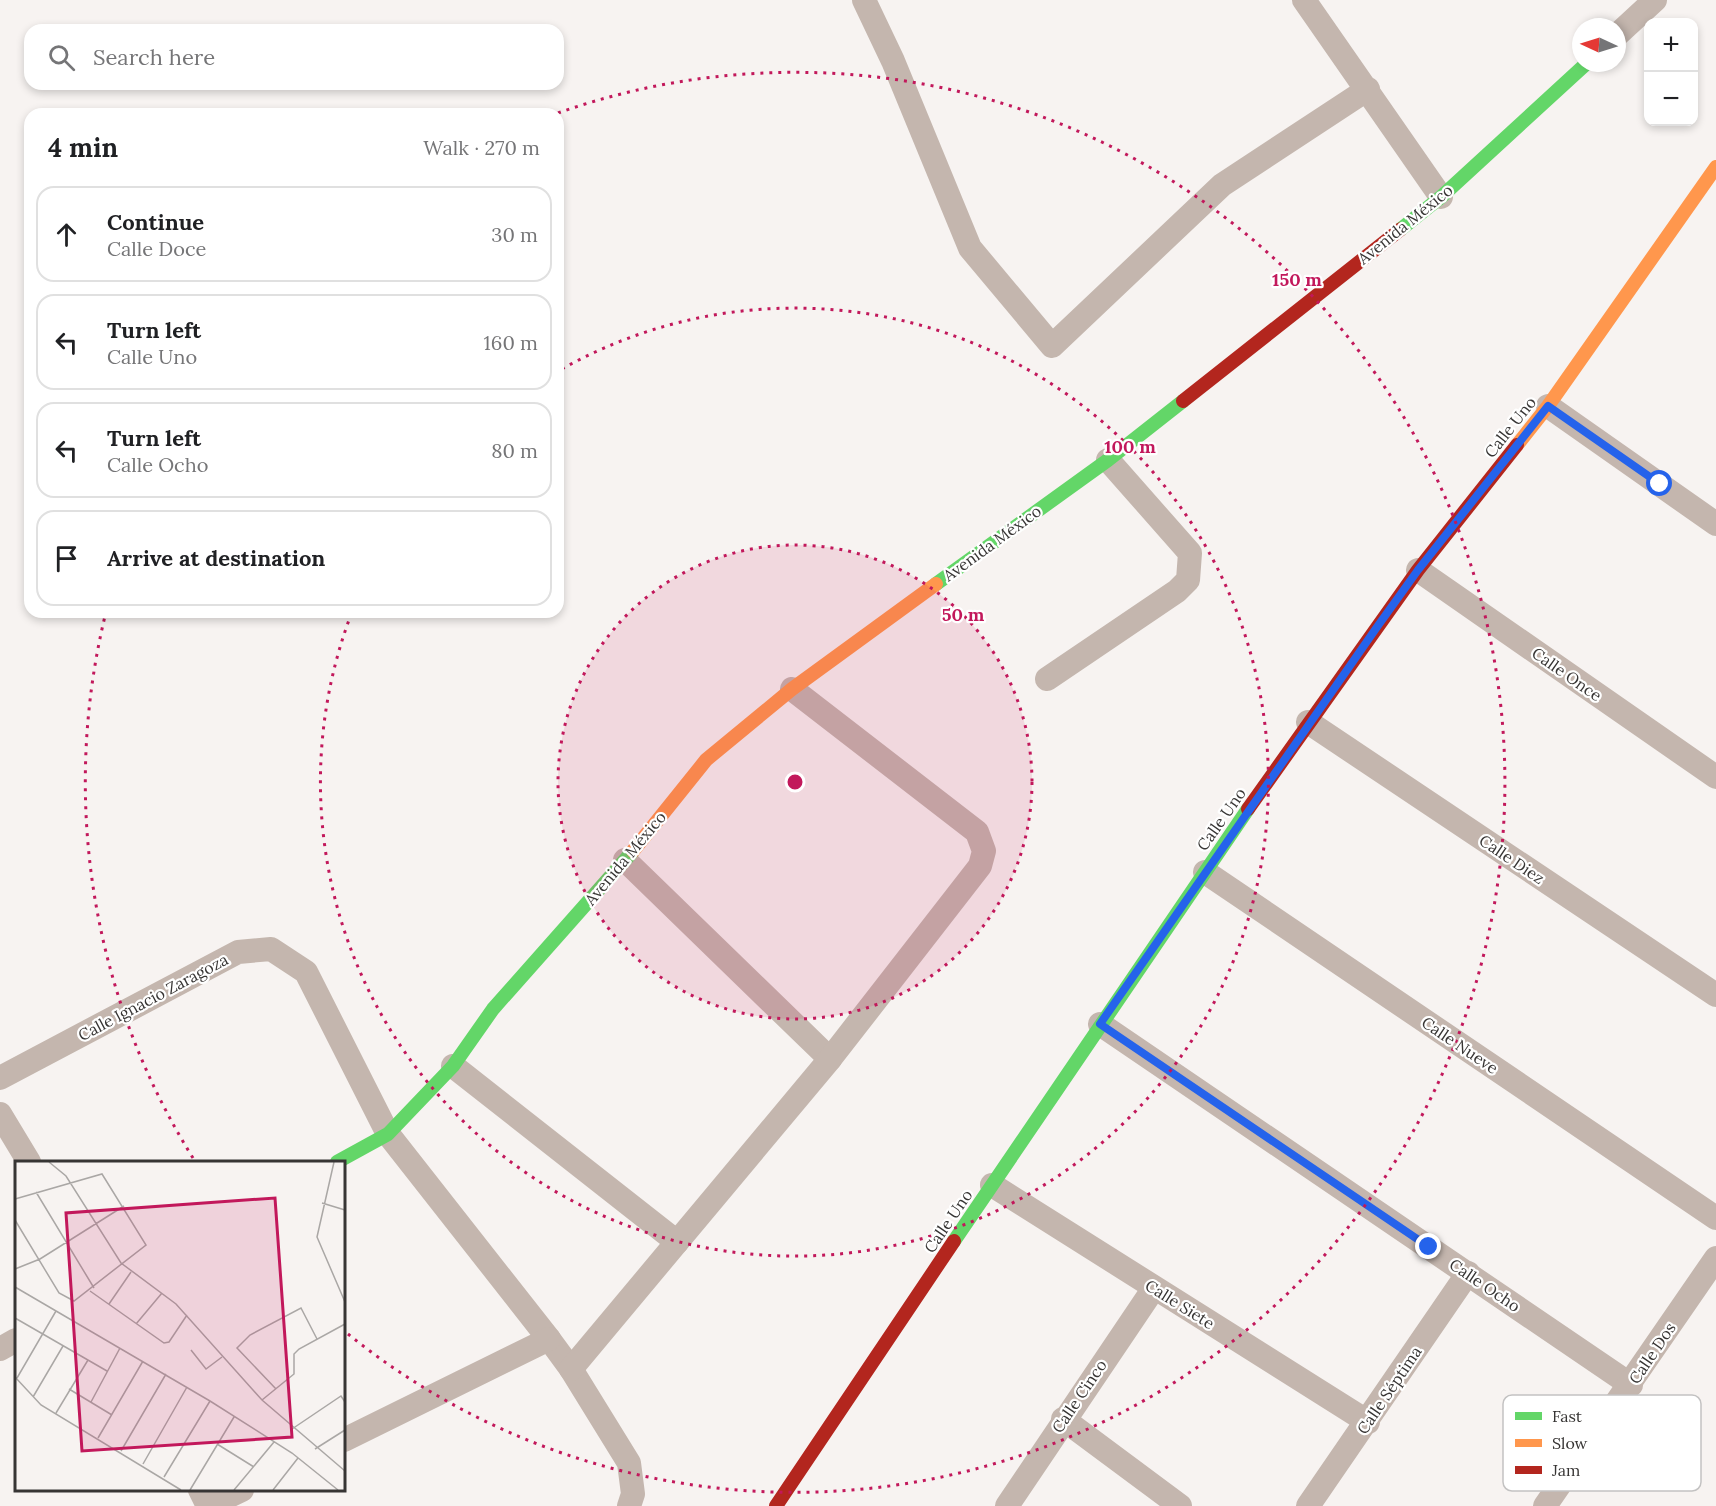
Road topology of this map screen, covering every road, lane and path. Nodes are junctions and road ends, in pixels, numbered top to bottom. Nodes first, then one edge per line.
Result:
1 (864, 0) edge
2 (1304, 0) edge
3 (1655, 0) edge
4 (1626, 27) edge
5 (1577, 72) edge
6 (1368, 89) junction
7 (1716, 167) edge
8 (1441, 197) junction
9 (1548, 406) junction
10 (1108, 460) junction
11 (1716, 524) edge
12 (1418, 570) junction
13 (1047, 679) dead end
14 (792, 689) junction
15 (1308, 722) junction
16 (1716, 777) edge
17 (625, 860) junction
18 (1205, 872) junction
19 (1716, 995) edge
20 (1100, 1024) junction
21 (831, 1059) junction
22 (453, 1066) junction
23 (0, 1078) edge
24 (0, 1114) edge
25 (388, 1134) junction
26 (28, 1161) edge
27 (339, 1161) edge
28 (992, 1185) junction
29 (1716, 1218) edge
30 (677, 1242) junction
31 (1716, 1258) edge
32 (1468, 1274) junction
33 (1154, 1288) junction
34 (549, 1339) junction
35 (15, 1341) edge
36 (0, 1349) edge
37 (571, 1369) junction
38 (1631, 1384) junction
39 (1623, 1395) edge
40 (1063, 1419) junction
41 (1368, 1422) junction
42 (345, 1440) edge
43 (200, 1491) edge
44 (240, 1491) edge
45 (1556, 1491) edge
46 (629, 1506) edge
47 (776, 1506) edge
48 (1006, 1506) edge
49 (1180, 1506) edge
50 (1308, 1506) edge
51 (1545, 1506) edge

1 - 6 street
2 - 6 street
3 - 4 street
5 - 8 street, Avenida México
6 - 8 street
7 - 9 street, Calle Uno
8 - 10 street, Avenida México
9 - 11 street
9 - 12 street, Calle Uno
10 - 13 street
10 - 14 street, Avenida México
12 - 15 street, Calle Uno
12 - 16 street, Calle Once
14 - 17 street, Avenida México
14 - 21 street
15 - 18 street, Calle Uno
15 - 19 street, Calle Diez
17 - 21 street
17 - 22 street, Avenida México
18 - 20 street, Calle Uno
18 - 29 street, Calle Nueve
20 - 28 street, Calle Uno
20 - 32 street, Calle Ocho
21 - 30 street
22 - 25 street, Avenida México
22 - 30 street
23 - 25 street, Calle Ignacio Zaragoza
24 - 26 street
25 - 27 street, Avenida México
25 - 34 street, Calle Ignacio Zaragoza
28 - 33 street, Calle Siete
28 - 47 street, Calle Uno
30 - 37 street
31 - 38 street, Calle Dos
32 - 38 street, Calle Ocho
32 - 41 street, Calle Séptima
33 - 40 street, Calle Cinco
33 - 41 street, Calle Siete
34 - 37 street, Calle Ignacio Zaragoza
34 - 42 street
35 - 36 street
37 - 46 street, Calle Ignacio Zaragoza
38 - 39 street, Calle Dos
40 - 48 street, Calle Cinco
40 - 49 street
41 - 50 street, Calle Séptima
43 - 44 street
45 - 51 street, Calle Dos

